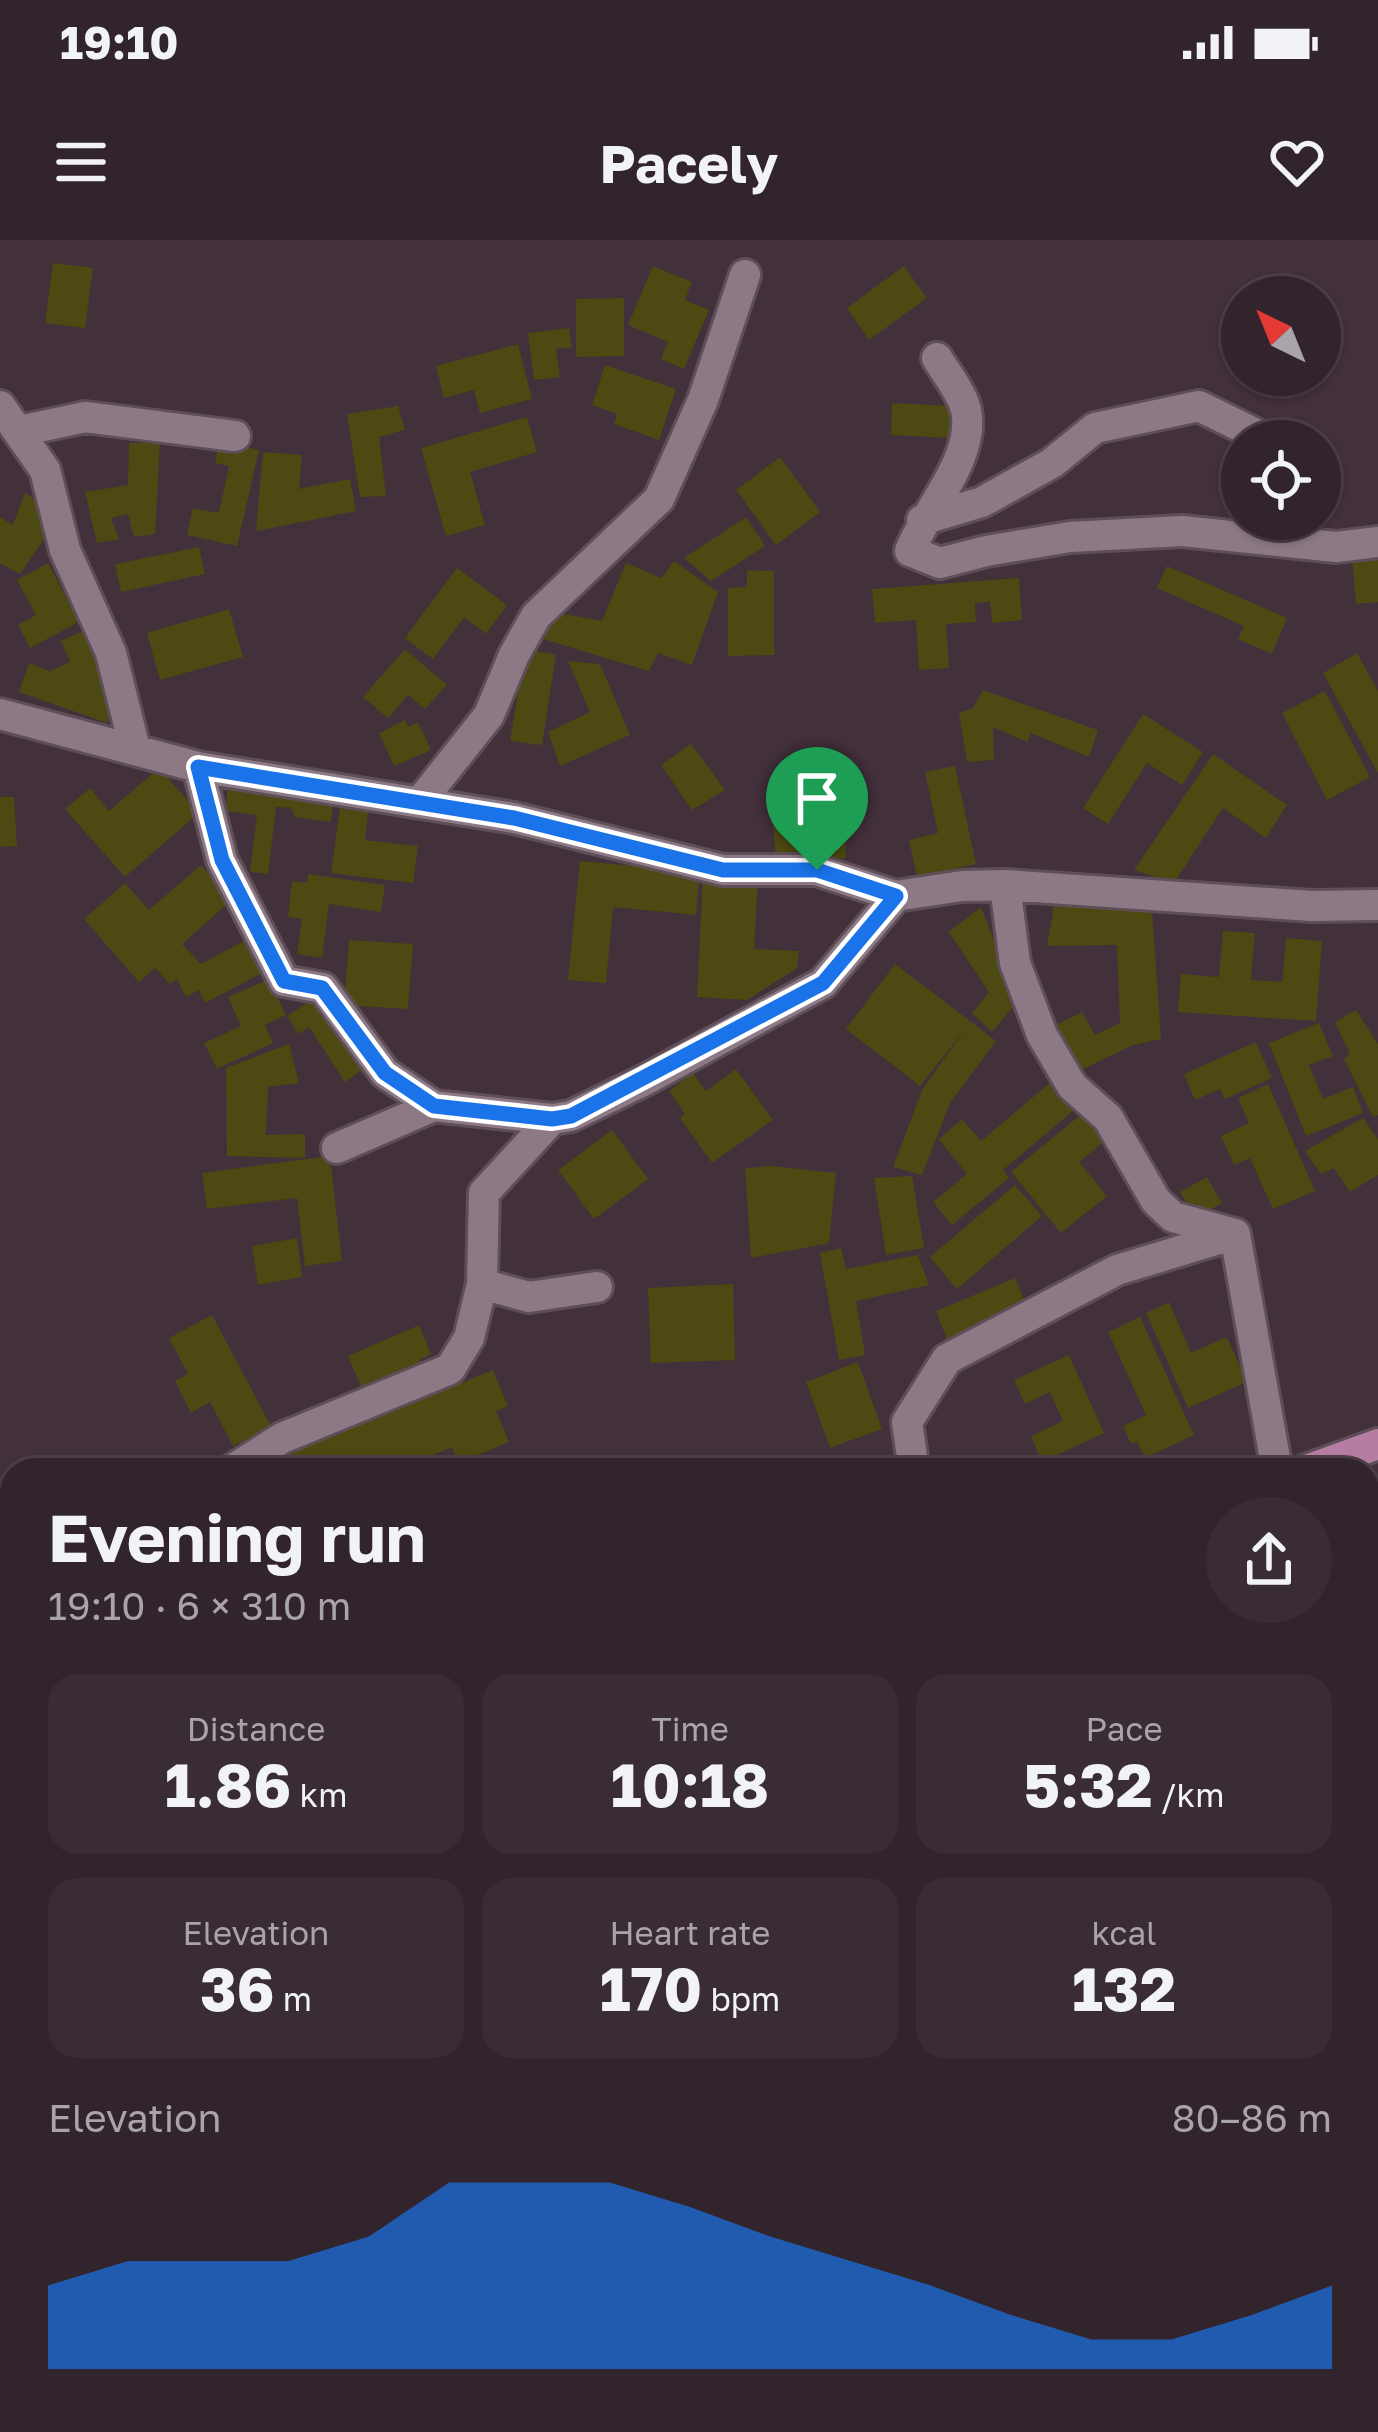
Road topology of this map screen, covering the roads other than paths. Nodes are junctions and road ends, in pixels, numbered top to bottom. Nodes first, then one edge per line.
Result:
1 (745, 275) dead end
2 (937, 358) dead end
3 (0, 406) edge
4 (1227, 420) edge
5 (20, 431) junction
6 (235, 436) dead end
7 (922, 520) junction
8 (1378, 542) edge
9 (0, 714) edge
10 (135, 749) junction
11 (198, 767) junction
12 (420, 802) junction
13 (1005, 885) junction
14 (896, 896) junction
15 (1378, 905) edge
16 (434, 1106) junction
17 (552, 1119) junction
18 (337, 1148) dead end
19 (1235, 1234) junction
20 (482, 1284) junction
21 (597, 1287) dead end
22 (1378, 1444) edge
23 (251, 1458) edge
24 (912, 1458) edge
25 (1275, 1458) edge
26 (1339, 1458) edge

1 - 12 street
2 - 7 street
3 - 5 street
4 - 7 street
5 - 6 street
5 - 10 street
7 - 8 street
9 - 10 street
10 - 11 street
11 - 12 street
11 - 16 street
12 - 14 street
13 - 14 street
13 - 15 street
13 - 19 street
14 - 17 street
16 - 17 street
16 - 18 street
17 - 20 street
19 - 24 street
19 - 25 street
20 - 21 street
20 - 23 street
22 - 26 main road

